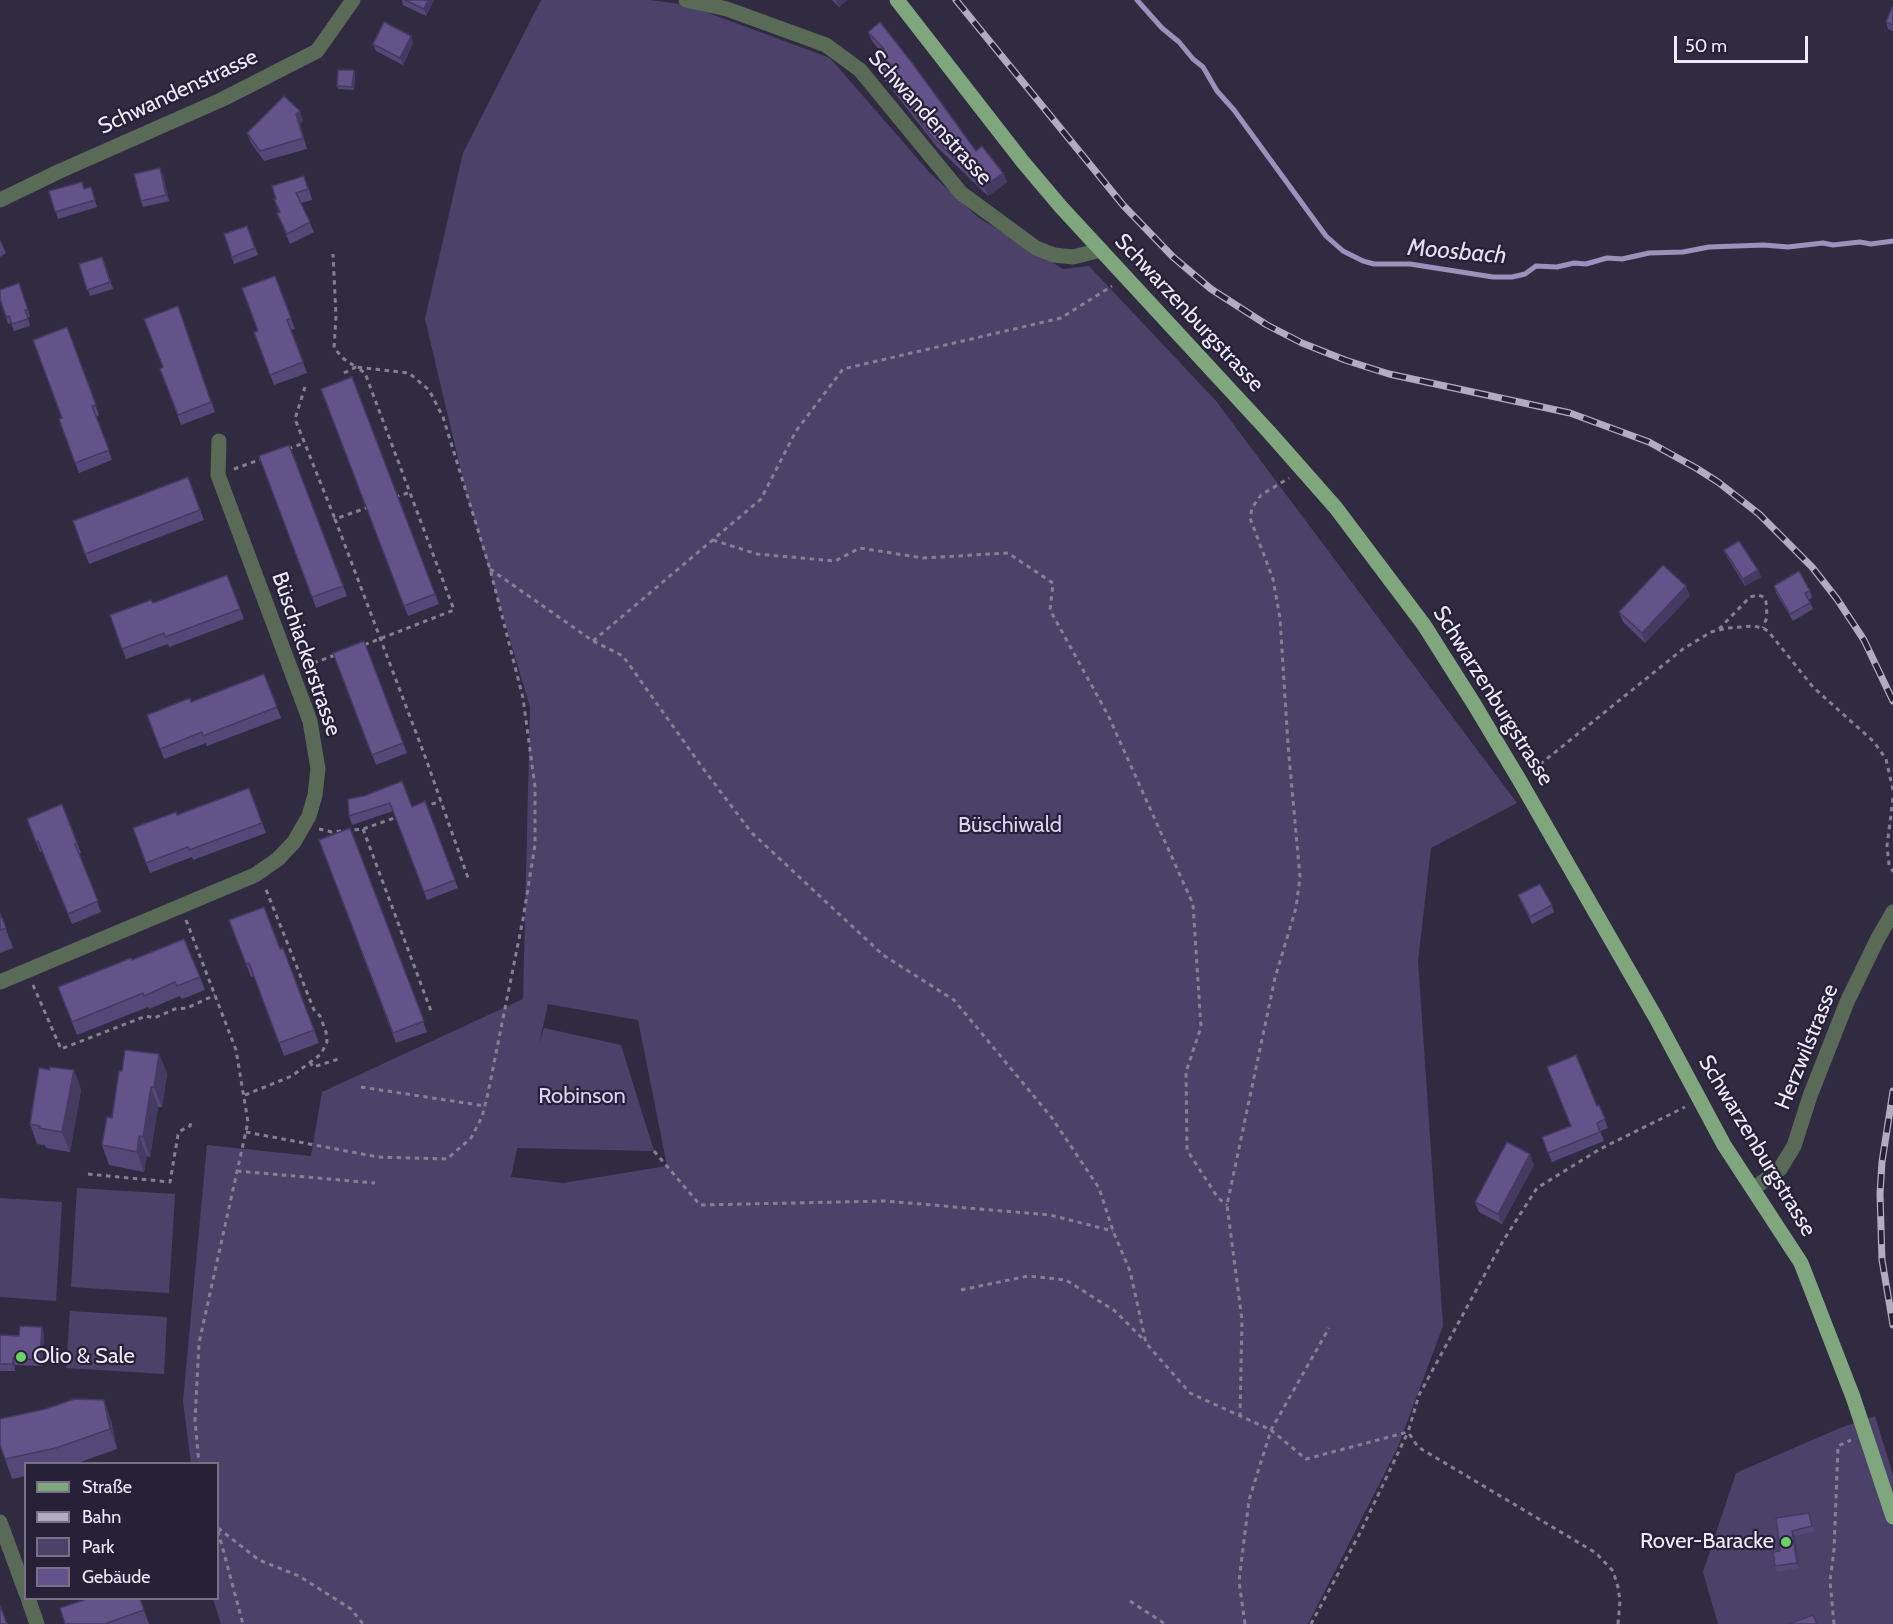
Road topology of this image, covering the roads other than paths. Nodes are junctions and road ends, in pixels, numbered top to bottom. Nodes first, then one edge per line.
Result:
1 (353, 0) edge
2 (686, 0) edge
3 (897, 0) edge
4 (0, 200) edge
5 (1101, 250) junction
6 (219, 441) dead end
7 (1893, 912) edge
8 (0, 982) edge
9 (1754, 1189) junction
10 (1893, 1517) edge
11 (0, 1522) edge
12 (24, 1588) edge
13 (27, 1600) edge
14 (37, 1624) edge

1 - 4 street, Schwandenstrasse
2 - 5 street, Schwandenstrasse
3 - 5 main road, Schwarzenburgstrasse
5 - 9 main road, Schwarzenburgstrasse
6 - 8 street, Büschiackerstrasse
7 - 9 street, Herzwilstrasse
9 - 10 main road, Schwarzenburgstrasse
11 - 12 street
13 - 14 street

